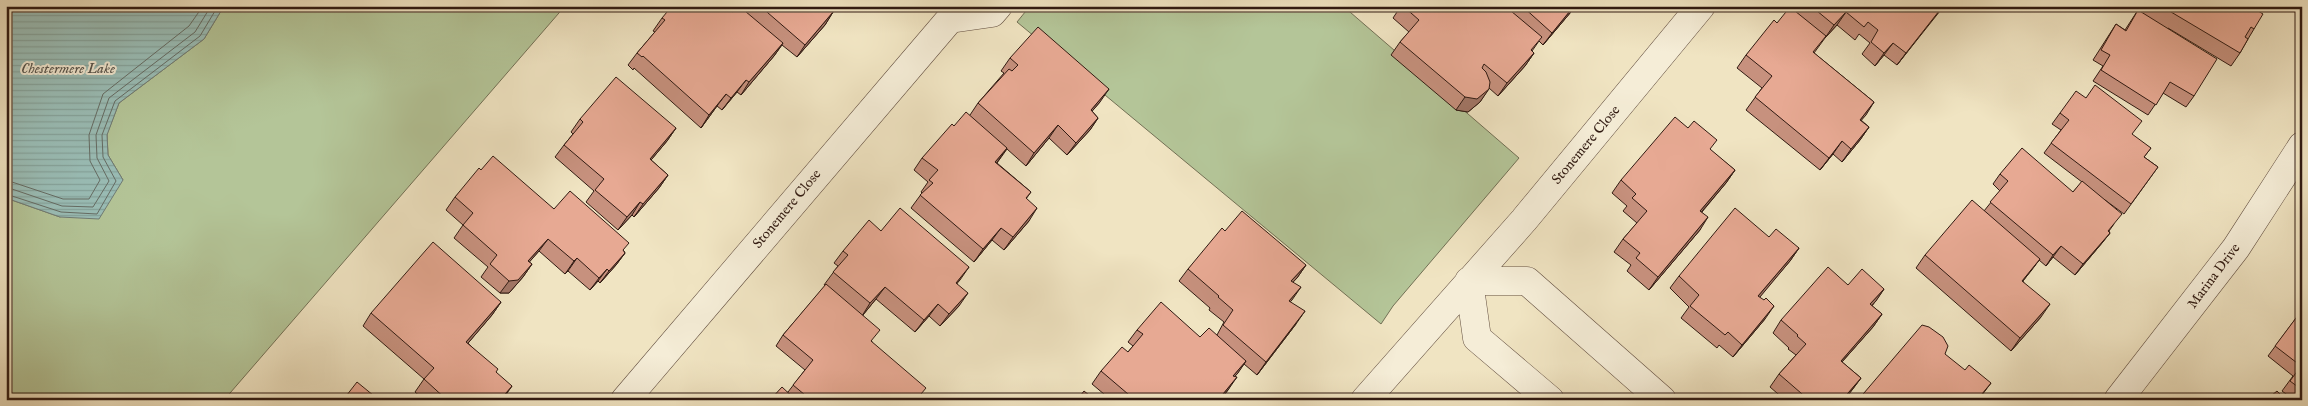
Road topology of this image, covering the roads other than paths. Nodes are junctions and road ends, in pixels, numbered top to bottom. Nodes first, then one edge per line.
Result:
1 (998, 6) edge
2 (1701, 6) edge
3 (952, 13) edge
4 (2302, 146) edge
5 (1469, 281) junction
6 (625, 400) edge
7 (1365, 400) edge
8 (1550, 400) edge
9 (1662, 400) edge
10 (2118, 400) edge

1 - 3 street, Stonemere Close
2 - 5 street, Stonemere Close
3 - 6 street, Stonemere Close
4 - 10 street, Marina Drive
5 - 7 street, Stonemere Close
5 - 8 street
5 - 9 street

